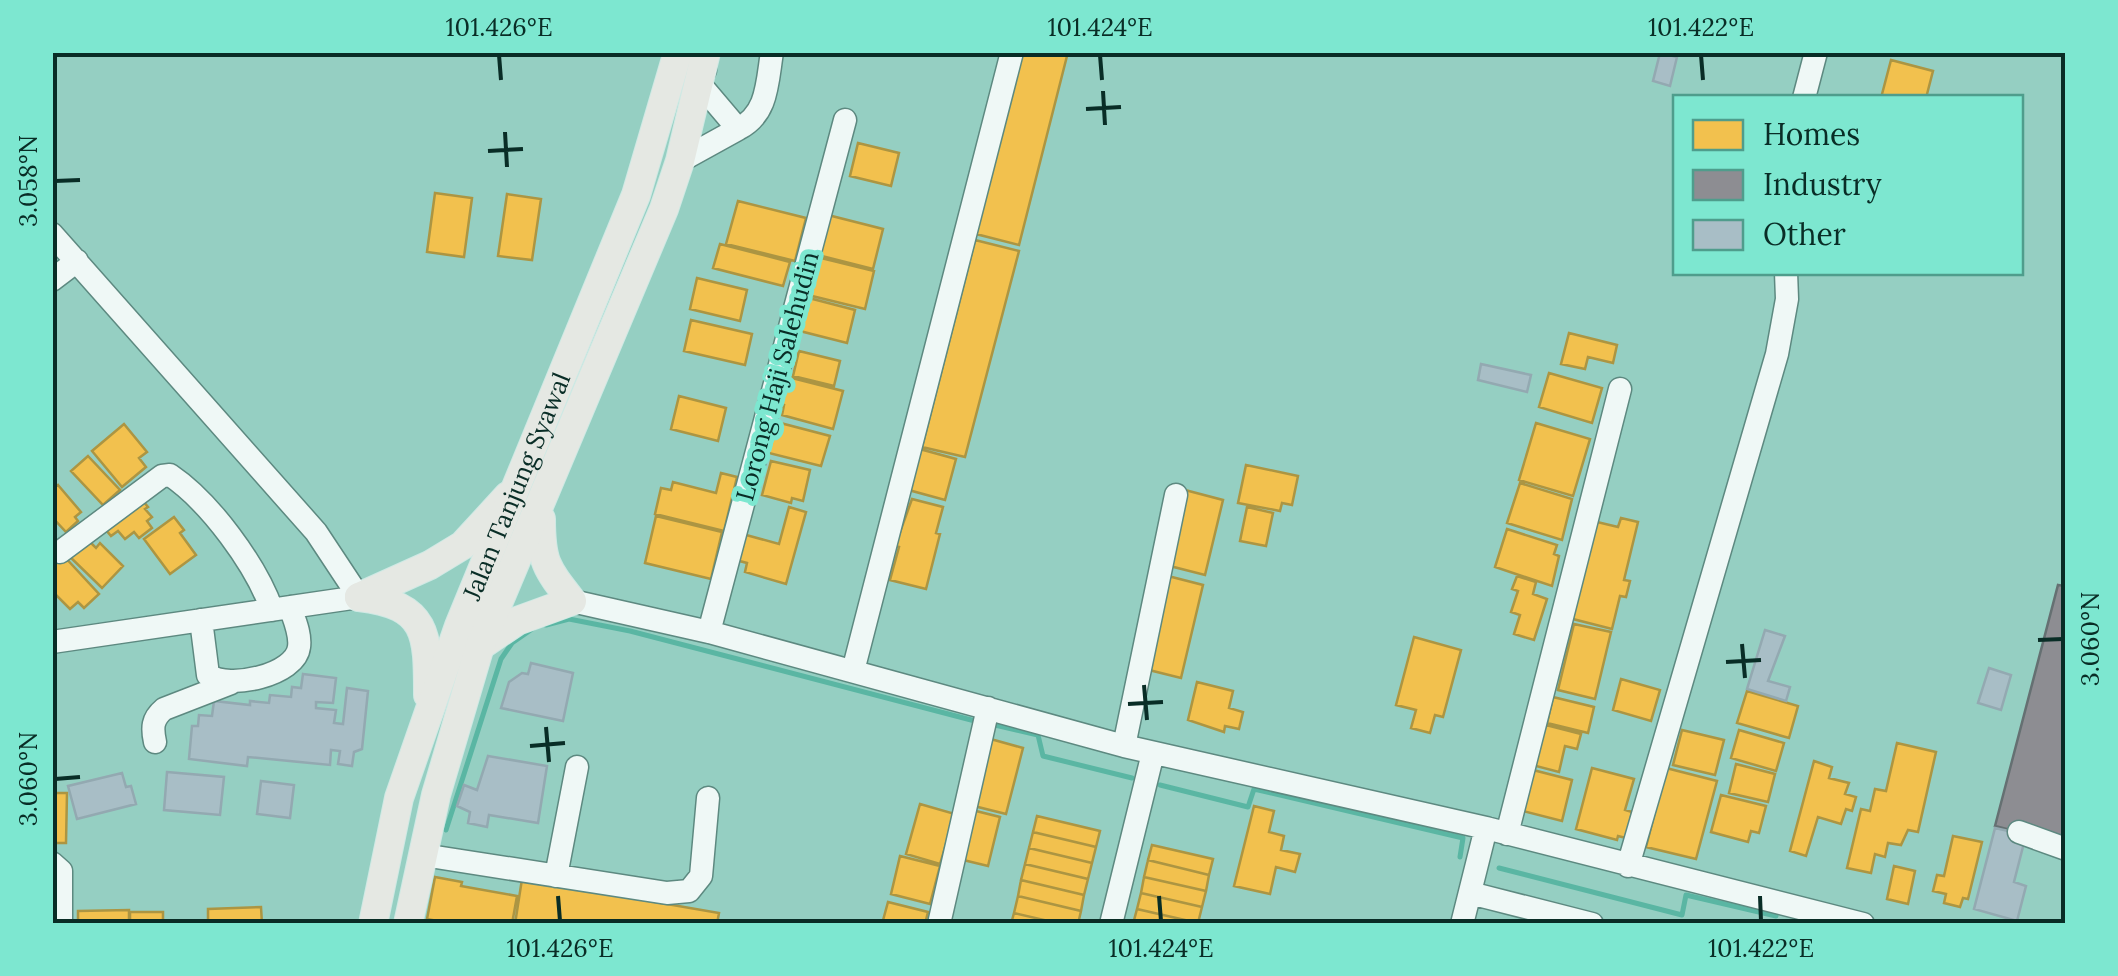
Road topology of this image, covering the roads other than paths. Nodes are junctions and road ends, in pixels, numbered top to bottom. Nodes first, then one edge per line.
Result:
1 (668, 52) edge
2 (678, 52) edge
3 (709, 52) edge
4 (772, 52) edge
5 (1012, 52) edge
6 (1816, 52) edge
7 (699, 84) junction
8 (669, 90) junction
9 (1805, 95) edge
10 (845, 120) dead end
11 (738, 129) junction
12 (680, 161) junction
13 (52, 234) edge
14 (77, 262) junction
15 (1786, 275) edge
16 (52, 280) edge
17 (1620, 389) dead end
18 (520, 484) junction
19 (1176, 495) dead end
20 (541, 508) junction
21 (60, 552) dead end
22 (358, 597) junction
23 (572, 601) junction
24 (281, 608) junction
25 (201, 620) junction
26 (709, 632) junction
27 (52, 642) edge
28 (480, 646) junction
29 (853, 671) junction
30 (234, 682) junction
31 (988, 708) junction
32 (428, 722) junction
33 (155, 742) dead end
34 (1124, 746) junction
35 (1153, 753) junction
36 (577, 767) dead end
37 (708, 798) dead end
38 (1496, 831) junction
39 (2019, 832) dead end
40 (2066, 849) edge
41 (423, 855) junction
42 (55, 864) edge
43 (1628, 866) junction
44 (556, 876) junction
45 (1470, 893) junction
46 (61, 924) edge
47 (372, 924) edge
48 (408, 924) edge
49 (939, 924) edge
50 (1111, 924) edge
51 (1462, 924) edge
52 (1592, 924) edge
53 (1864, 924) edge

1 - 8 street
2 - 8 main road, Jalan Tanjung Syawal
3 - 7 main road, Jalan Tanjung Syawal
4 - 11 street
5 - 29 street
6 - 9 street
7 - 11 street
7 - 12 main road, Jalan Tanjung Syawal
8 - 18 main road, Jalan Tanjung Syawal
10 - 26 street, Lorong Haji Salehudin
11 - 12 street
12 - 20 main road, Jalan Tanjung Syawal
13 - 14 street
14 - 16 street
14 - 22 street
15 - 43 street
17 - 38 street
18 - 22 main road
18 - 32 main road, Jalan Tanjung Syawal
19 - 34 street
20 - 23 main road
20 - 28 main road, Jalan Tanjung Syawal
21 - 24 street
22 - 24 street
22 - 32 main road
23 - 26 street
23 - 28 main road
24 - 25 street
24 - 30 street
25 - 27 street
25 - 30 street
26 - 29 street
28 - 41 main road, Jalan Tanjung Syawal
29 - 31 street
30 - 33 street
31 - 34 street
31 - 49 street
32 - 47 main road, Jalan Tanjung Syawal
34 - 35 street
35 - 38 street
35 - 50 street
36 - 44 street
37 - 44 street
38 - 43 street
38 - 45 street
39 - 40 street
41 - 44 street
41 - 48 main road, Jalan Tanjung Syawal
42 - 46 street
43 - 53 street
45 - 51 street
45 - 52 street

